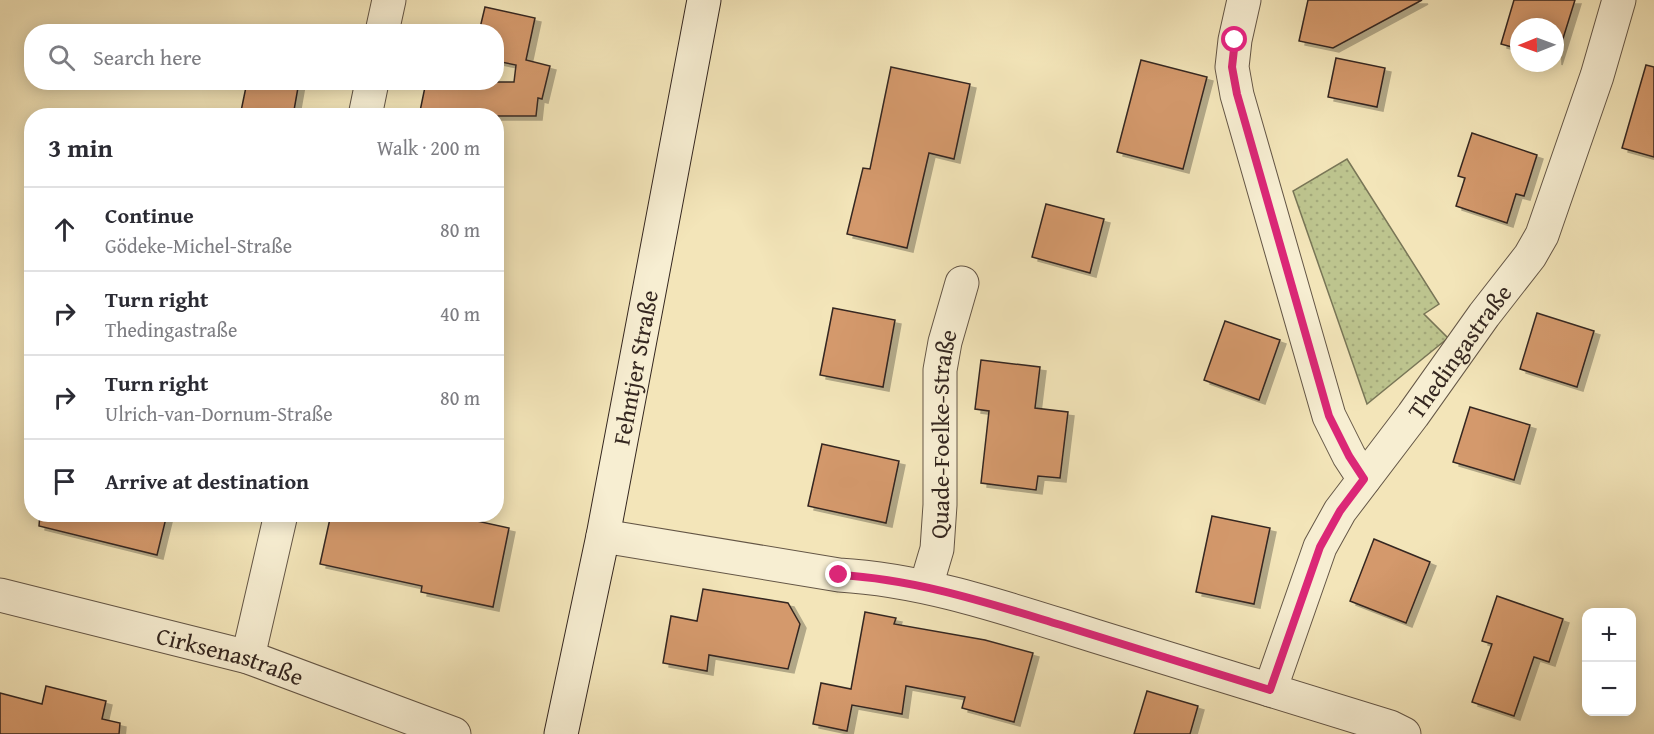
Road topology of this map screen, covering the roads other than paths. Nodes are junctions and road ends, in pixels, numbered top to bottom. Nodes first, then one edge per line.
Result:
1 (389, 0) edge
2 (704, 0) edge
3 (1244, 0) edge
4 (1619, 0) edge
5 (384, 24) edge
6 (370, 90) edge
7 (367, 108) edge
8 (962, 283) dead end
9 (1364, 479) junction
10 (279, 522) edge
11 (603, 536) junction
12 (926, 586) junction
13 (0, 595) edge
14 (248, 657) junction
15 (1270, 690) junction
16 (454, 734) edge
17 (561, 734) edge
18 (1404, 734) edge

1 - 5 street
2 - 11 street, Fehntjer Straße
3 - 9 street
4 - 9 street, Thedingastraße
6 - 7 street
8 - 12 street, Quade-Foelke-Straße
9 - 15 street, Thedingastraße
10 - 14 street
11 - 12 street
11 - 17 street, Fehntjer Straße
12 - 15 street
13 - 14 street, Cirksenastraße
14 - 16 street, Cirksenastraße
15 - 18 street

